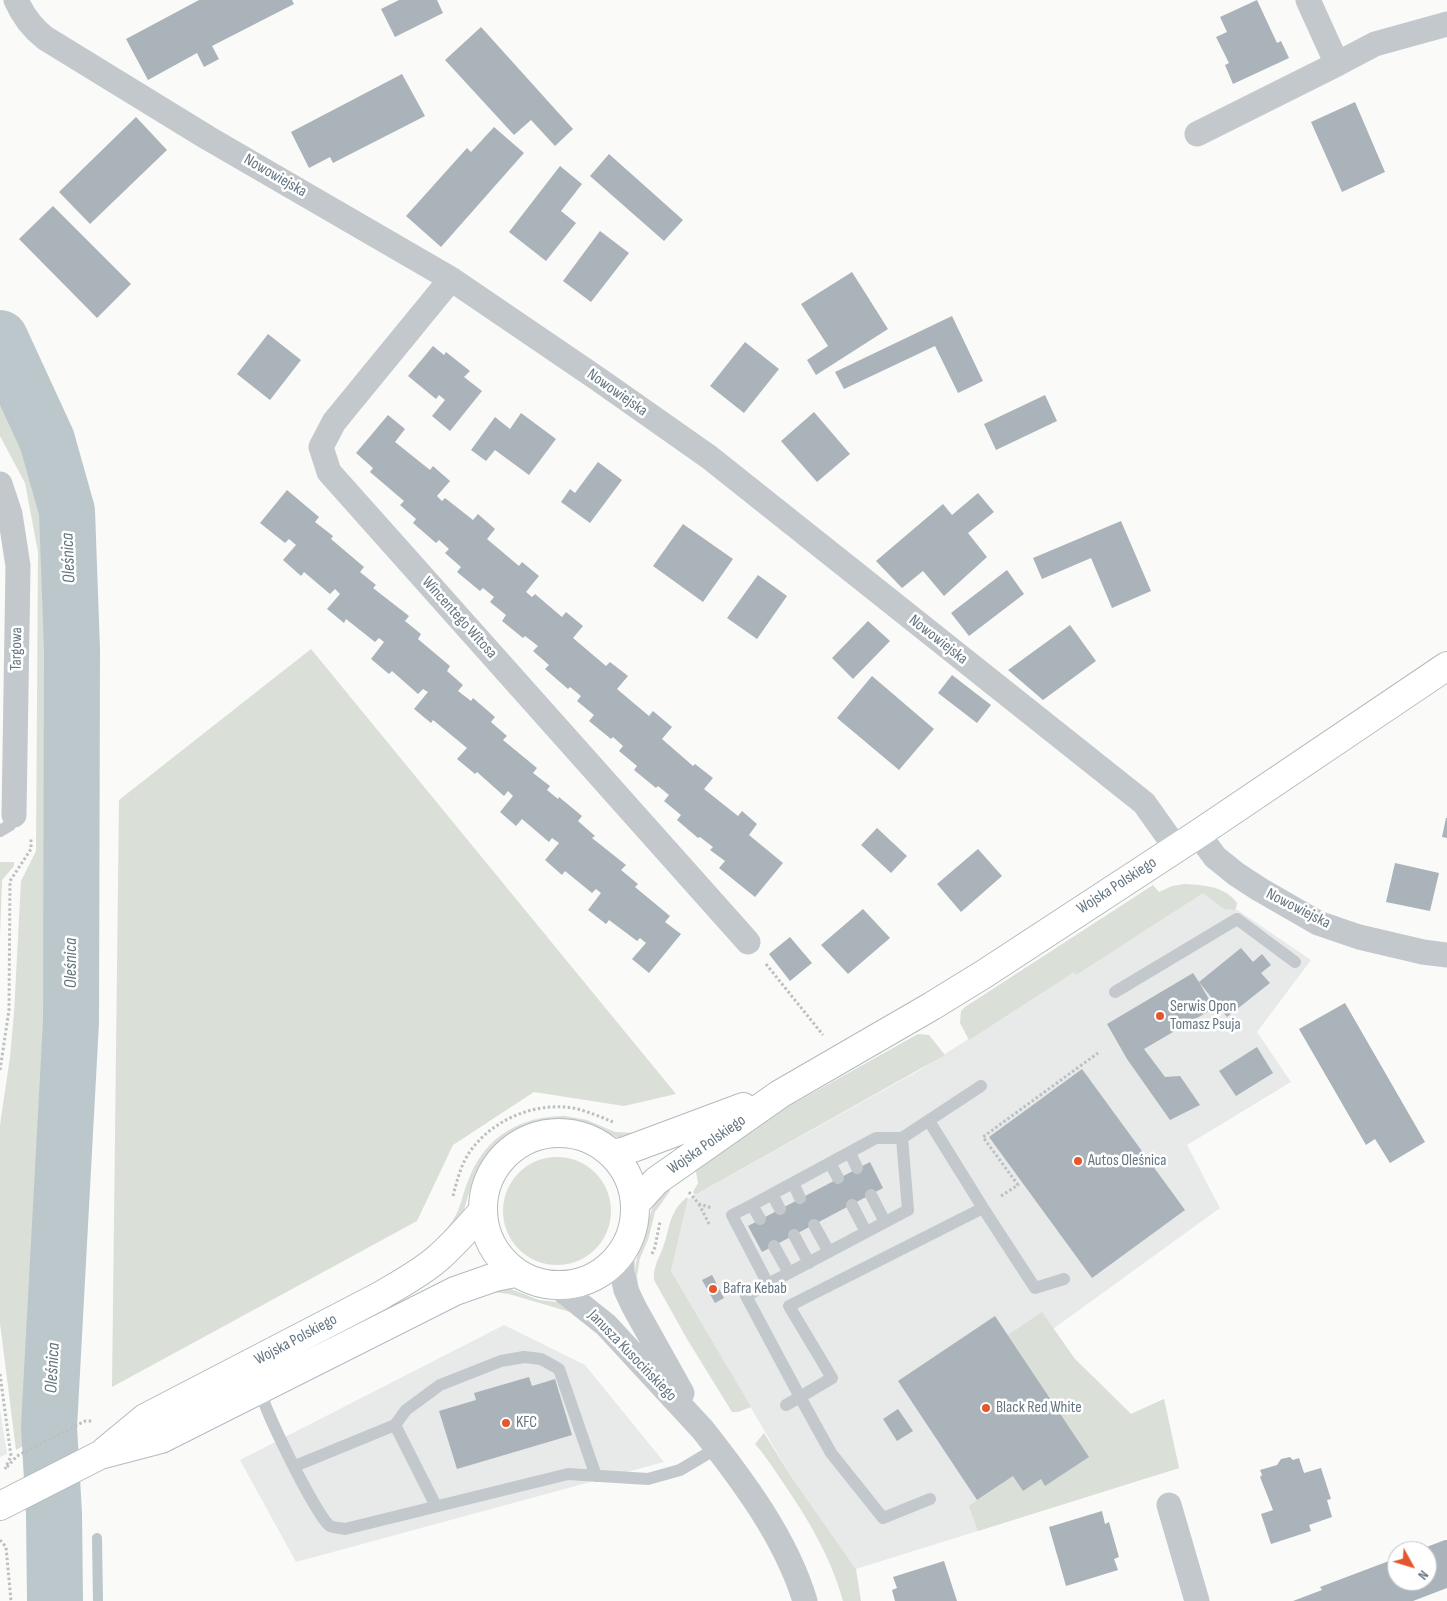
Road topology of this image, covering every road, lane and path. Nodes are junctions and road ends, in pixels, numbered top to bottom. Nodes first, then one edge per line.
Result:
1 (16, 0) edge
2 (1308, 0) edge
3 (1447, 24) edge
4 (1337, 64) junction
5 (1197, 134) dead end
6 (451, 279) junction
7 (0, 484) edge
8 (1447, 666) edge
9 (8, 760) edge
10 (15, 826) edge
11 (1187, 841) junction
12 (748, 942) joint
13 (1447, 955) edge
14 (1295, 962) dead end
15 (1115, 992) dead end
16 (823, 1036) dead end
17 (1098, 1053) dead end
18 (0, 1070) edge
19 (981, 1086) dead end
20 (780, 1094) junction
21 (929, 1120) junction
22 (613, 1122) dead end
23 (902, 1138) junction
24 (850, 1153) junction
25 (613, 1154) junction
26 (830, 1163) junction
27 (676, 1166) junction
28 (857, 1168) dead end
29 (838, 1178) dead end
30 (792, 1183) junction
31 (772, 1194) junction
32 (871, 1195) dead end
33 (800, 1198) dead end
34 (638, 1201) junction
35 (452, 1202) dead end
36 (752, 1205) junction
37 (852, 1205) dead end
38 (982, 1208) junction
39 (780, 1209) dead end
40 (481, 1212) junction
41 (732, 1215) junction
42 (662, 1216) dead end
43 (760, 1219) dead end
44 (885, 1222) junction
45 (814, 1225) dead end
46 (866, 1232) junction
47 (794, 1235) dead end
48 (774, 1246) dead end
49 (622, 1252) junction
50 (829, 1252) junction
51 (651, 1255) dead end
52 (809, 1263) junction
53 (515, 1273) junction
54 (789, 1273) junction
55 (1064, 1278) dead end
56 (768, 1284) junction
57 (558, 1286) junction
58 (262, 1358) junction
59 (0, 1374) edge
60 (260, 1390) junction
61 (800, 1396) junction
62 (786, 1405) dead end
63 (98, 1422) dead end
64 (395, 1425) junction
65 (710, 1439) junction
66 (95, 1457) junction
67 (295, 1466) junction
68 (4, 1470) junction
69 (0, 1473) edge
70 (596, 1476) junction
71 (930, 1499) dead end
72 (10, 1501) edge
73 (1169, 1504) dead end
74 (436, 1506) junction
75 (0, 1540) edge
76 (11, 1601) edge
77 (806, 1601) edge
78 (1197, 1601) edge

1 - 6 street, Nowowiejska
2 - 4 street
3 - 4 street
4 - 5 street
6 - 11 street, Nowowiejska
6 - 12 street, Wincentego Witosa
7 - 9 street, Targowa
8 - 11 main road, Wojska Polskiego
9 - 10 street, Targowa
10 - 18 path
11 - 13 street, Nowowiejska
11 - 20 main road, Wojska Polskiego
12 - 16 path
14 - 15 lane
17 - 38 path
19 - 21 lane
20 - 25 main road, Wojska Polskiego
20 - 27 main road, Wojska Polskiego
21 - 23 lane
21 - 38 lane
22 - 35 path
23 - 24 lane
23 - 44 lane
24 - 26 lane
24 - 28 lane
25 - 34 main road
25 - 40 main road
26 - 29 lane
26 - 30 lane
27 - 34 main road, Wojska Polskiego
27 - 41 path
30 - 31 lane
30 - 33 lane
31 - 36 lane
31 - 39 lane
32 - 44 lane
34 - 49 main road
36 - 41 lane
36 - 43 lane
37 - 46 lane
38 - 55 lane
38 - 61 lane
40 - 53 main road
40 - 58 main road, Wojska Polskiego
41 - 56 lane
42 - 51 path
44 - 46 lane
45 - 50 lane
46 - 50 lane
47 - 52 lane
48 - 54 lane
49 - 57 main road
49 - 65 street, Janusza Kusocińskiego
50 - 52 lane
52 - 54 lane
53 - 57 main road
53 - 60 main road, Wojska Polskiego
54 - 56 lane
56 - 61 lane
57 - 65 street, Janusza Kusocińskiego
58 - 60 lane
58 - 66 main road, Wojska Polskiego
59 - 68 path
60 - 66 main road, Wojska Polskiego
60 - 67 lane
61 - 62 lane
61 - 71 lane
63 - 68 path
64 - 67 lane
64 - 70 lane
64 - 74 lane
65 - 70 lane
65 - 77 street, Janusza Kusocińskiego
66 - 72 main road, Wojska Polskiego
67 - 74 lane
68 - 69 path
70 - 74 lane
73 - 78 street
75 - 76 path

